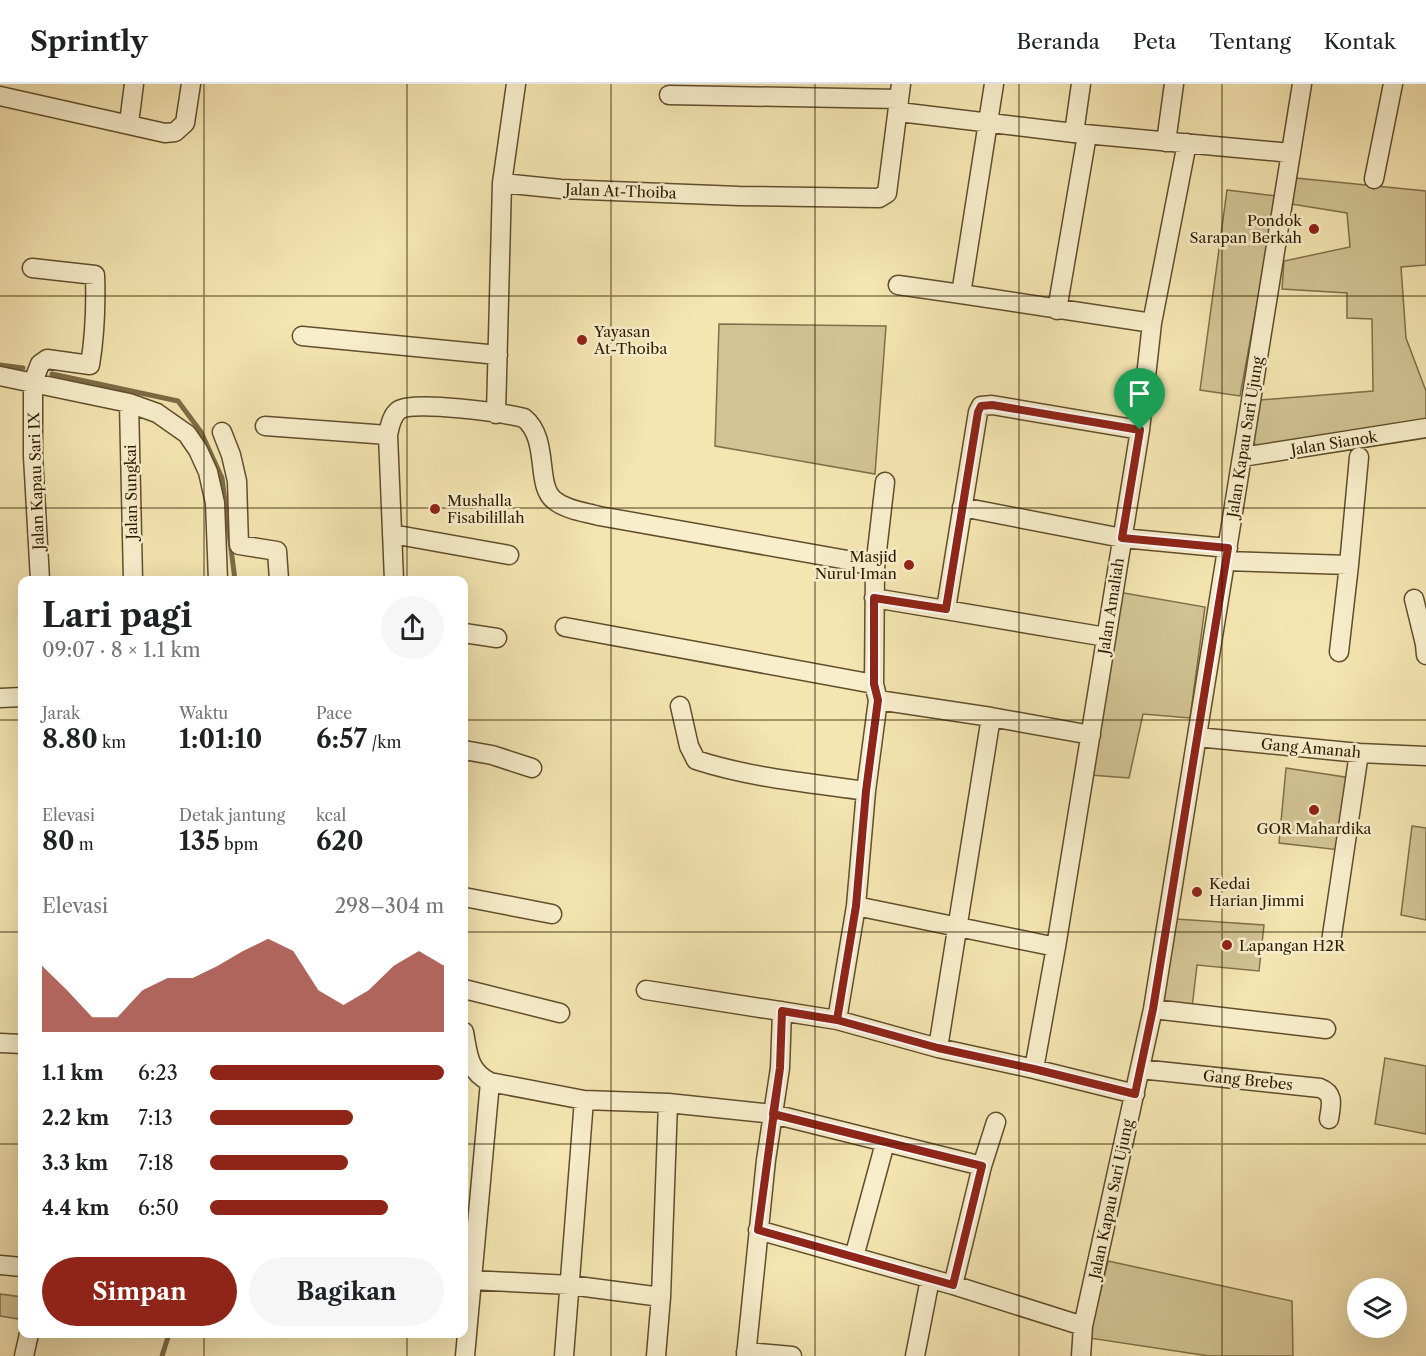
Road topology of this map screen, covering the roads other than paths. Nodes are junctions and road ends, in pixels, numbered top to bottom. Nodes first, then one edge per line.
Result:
1 (134, 84) edge
2 (191, 84) edge
3 (516, 84) edge
4 (994, 84) edge
5 (1081, 84) edge
6 (1174, 84) edge
7 (1302, 84) edge
8 (1393, 84) edge
9 (11, 93) edge
10 (669, 94) dead end
11 (900, 98) edge
12 (129, 123) junction
13 (988, 124) junction
14 (1081, 134) junction
15 (1166, 142) junction
16 (1187, 143) junction
17 (1291, 153) junction
18 (1374, 179) dead end
19 (502, 183) junction
20 (32, 268) dead end
21 (898, 285) dead end
22 (961, 294) junction
23 (1057, 310) junction
24 (1152, 323) junction
25 (302, 336) dead end
26 (498, 354) junction
27 (0, 376) edge
28 (33, 382) junction
29 (129, 403) junction
30 (496, 414) junction
31 (265, 426) dead end
32 (1426, 428) edge
33 (1140, 430) junction
34 (222, 432) dead end
35 (388, 435) junction
36 (1359, 457) dead end
37 (1242, 458) junction
38 (885, 482) dead end
39 (962, 507) junction
40 (392, 534) junction
41 (1122, 538) junction
42 (1227, 554) junction
43 (509, 555) dead end
44 (1349, 565) junction
45 (875, 568) junction
46 (40, 576) edge
47 (133, 576) edge
48 (218, 576) edge
49 (279, 576) edge
50 (394, 576) edge
51 (874, 598) junction
52 (1414, 599) dead end
53 (946, 609) junction
54 (565, 627) dead end
55 (468, 634) edge
56 (1106, 637) junction
57 (497, 639) dead end
58 (1339, 652) dead end
59 (1426, 655) edge
60 (876, 692) junction
61 (18, 697) edge
62 (0, 698) edge
63 (680, 706) dead end
64 (991, 717) junction
65 (1091, 735) junction
66 (1197, 737) junction
67 (468, 751) edge
68 (1359, 753) junction
69 (1426, 756) edge
70 (532, 768) dead end
71 (866, 791) junction
72 (468, 898) edge
73 (856, 906) junction
74 (552, 914) dead end
75 (958, 926) junction
76 (1331, 942) dead end
77 (1056, 947) junction
78 (468, 990) edge
79 (646, 990) dead end
80 (1153, 1009) junction
81 (782, 1011) junction
82 (560, 1013) dead end
83 (837, 1020) junction
84 (1326, 1029) dead end
85 (0, 1044) edge
86 (18, 1044) edge
87 (938, 1048) junction
88 (468, 1051) edge
89 (1034, 1069) junction
90 (1140, 1069) junction
91 (490, 1082) junction
92 (1135, 1094) junction
93 (584, 1100) junction
94 (668, 1103) junction
95 (773, 1114) junction
96 (1329, 1119) dead end
97 (996, 1122) dead end
98 (885, 1143) junction
99 (982, 1166) junction
100 (758, 1230) junction
101 (854, 1257) junction
102 (0, 1265) edge
103 (18, 1267) edge
104 (930, 1279) junction
105 (471, 1280) junction
106 (570, 1285) junction
107 (953, 1285) junction
108 (661, 1297) junction
109 (468, 1318) edge
110 (1083, 1326) junction
111 (28, 1338) edge
112 (466, 1338) edge
113 (746, 1354) edge
114 (24, 1356) edge
115 (465, 1356) edge
116 (564, 1356) edge
117 (656, 1356) edge
118 (792, 1356) edge
119 (915, 1356) edge
120 (1081, 1356) edge

1 - 12 street
2 - 12 street
3 - 19 street
4 - 13 street
5 - 14 street
6 - 15 street
7 - 17 street, Jalan Kapau Sari Ujung
8 - 18 street
9 - 12 street
10 - 11 street
11 - 13 street
11 - 19 street, Jalan At-Thoiba
13 - 14 street
13 - 22 street
14 - 15 street
14 - 23 street
15 - 16 street
16 - 17 street
16 - 24 street, Jalan Amaliah
17 - 37 street, Jalan Kapau Sari Ujung
19 - 26 street
20 - 28 street
21 - 22 street
22 - 23 street
23 - 24 street
24 - 33 street, Jalan Amaliah
25 - 26 street
26 - 30 street
27 - 28 street
28 - 29 street
28 - 46 street, Jalan Kapau Sari IX
29 - 47 street, Jalan Sungkai
29 - 48 street
30 - 35 street
30 - 45 street
31 - 35 street
32 - 37 street, Jalan Sianok
33 - 39 street
33 - 41 street, Jalan Amaliah
34 - 49 street
35 - 40 street
36 - 44 street
37 - 42 street, Jalan Kapau Sari Ujung
38 - 45 street
39 - 41 street
39 - 53 street
40 - 43 street
40 - 50 street
41 - 42 street
41 - 56 street, Jalan Amaliah
42 - 44 street
42 - 66 street, Jalan Kapau Sari Ujung
44 - 58 street
45 - 51 street
51 - 53 street
51 - 60 street
52 - 59 street
53 - 56 street
54 - 60 street
55 - 57 street
56 - 65 street, Jalan Amaliah
60 - 64 street
60 - 71 street
61 - 62 street
63 - 71 street
64 - 65 street
64 - 75 street
65 - 77 street, Jalan Amaliah
66 - 68 street, Gang Amanah
66 - 80 street, Jalan Kapau Sari Ujung
67 - 70 street
68 - 69 street, Gang Amanah
68 - 76 street
71 - 73 street
72 - 74 street
73 - 75 street
73 - 83 street
75 - 77 street
75 - 87 street
77 - 89 street, Jalan Amaliah
78 - 82 street
79 - 81 street
80 - 84 street
80 - 90 street, Jalan Kapau Sari Ujung
81 - 83 street
81 - 95 street
83 - 87 street
85 - 86 street
87 - 89 street
88 - 91 street
89 - 92 street
90 - 92 street, Jalan Kapau Sari Ujung
90 - 96 street, Gang Brebes
91 - 93 street
91 - 105 street
92 - 110 street, Jalan Kapau Sari Ujung
93 - 94 street
93 - 106 street
94 - 95 street
94 - 108 street
95 - 98 street
95 - 100 street
97 - 99 street
98 - 99 street
98 - 101 street
99 - 107 street
100 - 101 street
100 - 113 street
101 - 104 street
102 - 103 street
104 - 107 street
104 - 119 street
105 - 106 street
105 - 109 street
106 - 108 street
106 - 116 street
107 - 110 street
108 - 117 street
110 - 120 street, Jalan Kapau Sari Ujung
111 - 114 street
112 - 115 street
113 - 118 street

